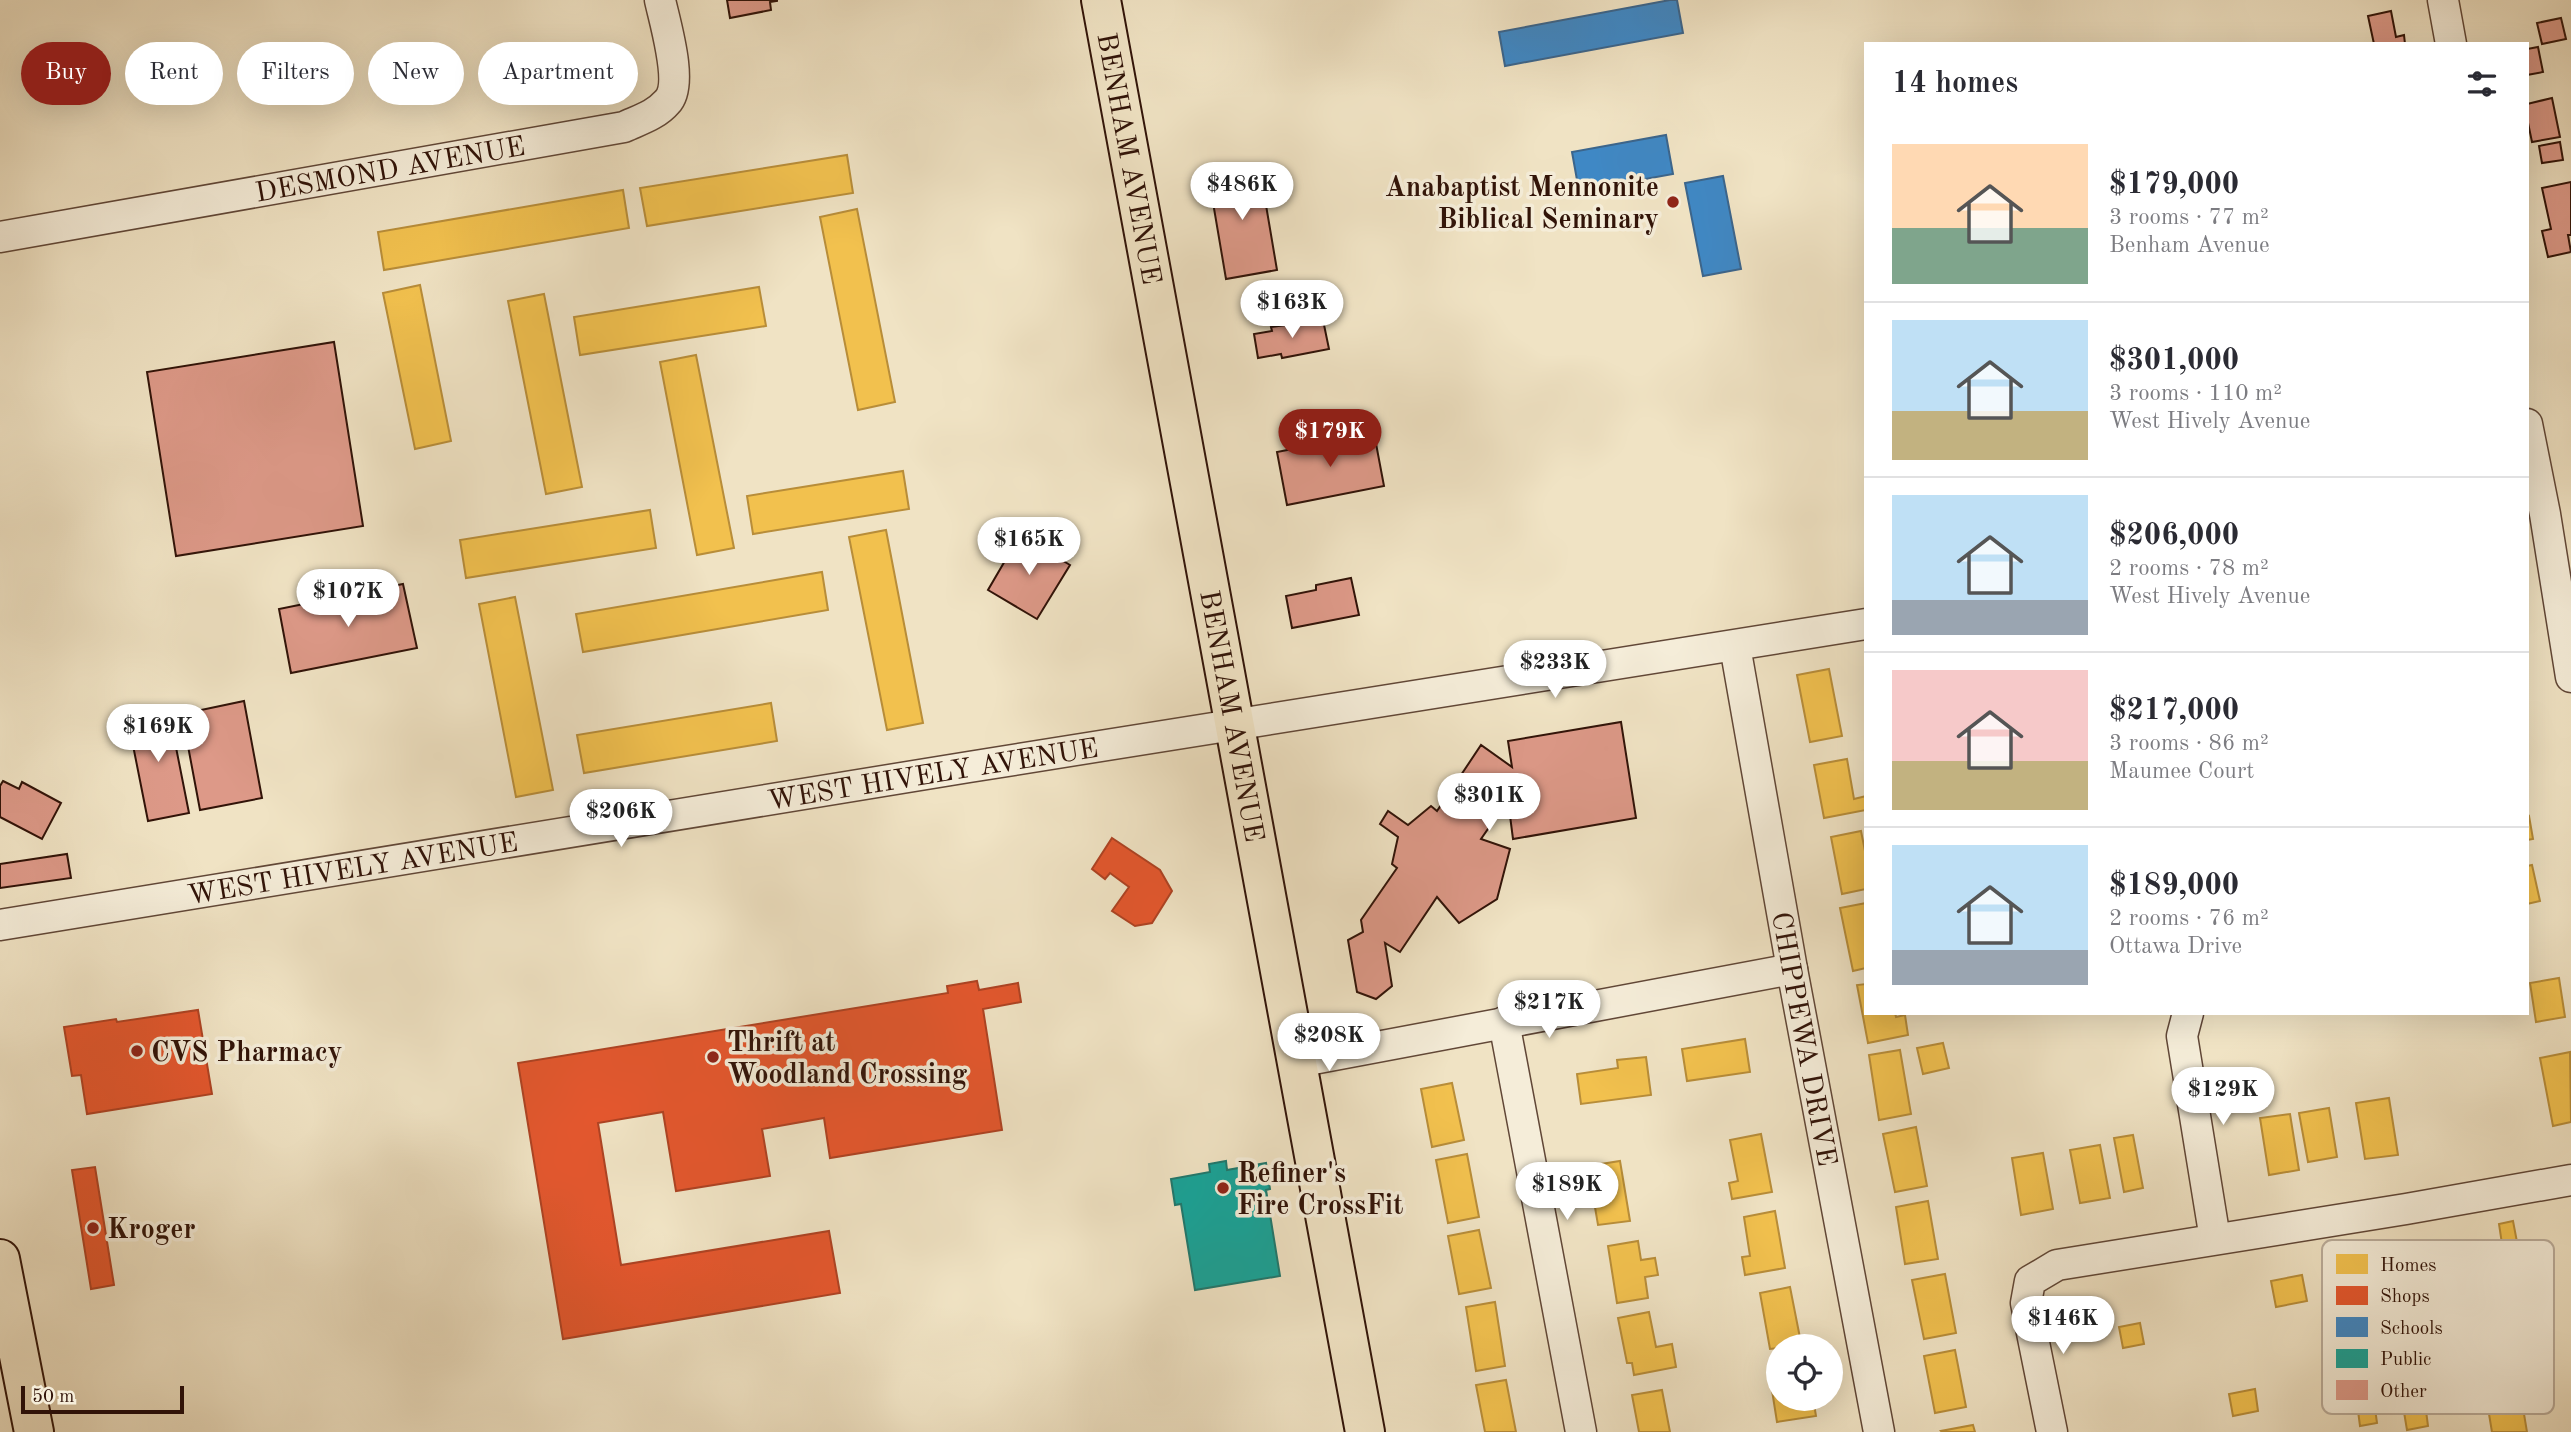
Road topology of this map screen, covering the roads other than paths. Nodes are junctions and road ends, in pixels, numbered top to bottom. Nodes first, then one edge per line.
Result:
1 (660, 0) edge
2 (1101, 0) edge
3 (2443, 0) edge
4 (2451, 42) edge
5 (0, 237) edge
6 (2529, 433) edge
7 (2548, 514) edge
8 (1864, 624) edge
9 (1735, 646) junction
10 (2571, 677) edge
11 (1235, 725) junction
12 (0, 925) edge
13 (1792, 969) junction
14 (2187, 1015) edge
15 (1504, 1022) junction
16 (1297, 1062) junction
17 (2571, 1180) edge
18 (2216, 1240) junction
19 (0, 1259) edge
20 (34, 1432) edge
21 (1365, 1432) edge
22 (1581, 1432) edge
23 (1879, 1432) edge
24 (2052, 1432) edge

1 - 5 street, DESMOND AVENUE
2 - 11 main road, BENHAM AVENUE
3 - 4 street
6 - 7 street
7 - 10 street
8 - 9 street, WEST HIVELY AVENUE
9 - 11 street, WEST HIVELY AVENUE
9 - 13 street, CHIPPEWA DRIVE
11 - 12 street, WEST HIVELY AVENUE
11 - 16 main road, BENHAM AVENUE
13 - 15 street
13 - 23 street, CHIPPEWA DRIVE
14 - 18 street
15 - 16 street
15 - 22 street
16 - 21 main road, BENHAM AVENUE
17 - 18 street
18 - 24 street
19 - 20 main road

